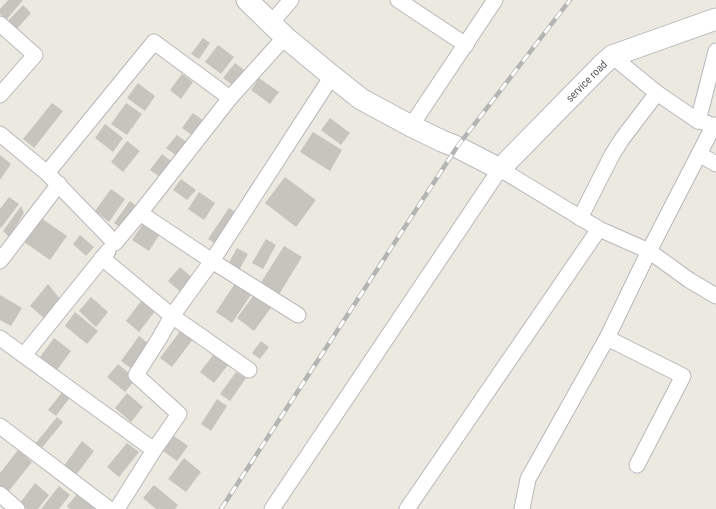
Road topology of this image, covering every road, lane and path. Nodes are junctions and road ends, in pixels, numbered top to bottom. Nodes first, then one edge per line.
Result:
1 (247, 0) edge
2 (291, 0) edge
3 (398, 0) edge
4 (495, 0) edge
5 (716, 19) edge
6 (0, 24) edge
7 (278, 30) junction
8 (466, 45) junction
9 (716, 51) edge
10 (612, 56) junction
11 (332, 76) junction
12 (657, 94) junction
13 (0, 95) edge
14 (230, 98) junction
15 (698, 121) junction
16 (715, 125) edge
17 (411, 126) junction
18 (0, 134) edge
19 (699, 154) junction
20 (716, 164) edge
21 (500, 169) junction
22 (48, 173) junction
23 (59, 184) junction
24 (140, 213) junction
25 (580, 218) junction
26 (599, 229) junction
27 (115, 243) junction
28 (649, 251) junction
29 (102, 258) junction
30 (0, 260) edge
31 (212, 261) junction
32 (716, 296) edge
33 (298, 315) dead end
34 (172, 316) junction
35 (0, 338) edge
36 (607, 338) junction
37 (24, 355) junction
38 (250, 370) dead end
39 (0, 426) edge
40 (154, 450) junction
41 (637, 465) dead end
42 (0, 494) edge
43 (17, 509) edge
44 (109, 509) edge
45 (117, 509) edge
46 (272, 509) edge
47 (407, 509) edge
48 (522, 509) edge

1 - 7 street
2 - 7 street
3 - 8 street
4 - 8 street
5 - 10 street, service road
6 - 13 street
7 - 11 street
7 - 14 street
8 - 17 street
9 - 15 street
10 - 12 street
10 - 21 street, service road
11 - 17 street
11 - 31 street
12 - 15 street
12 - 25 street
14 - 22 street
14 - 24 street
15 - 16 street
16 - 19 street
17 - 21 street
18 - 22 street
19 - 20 street
19 - 28 street
21 - 25 street
21 - 46 street
22 - 23 street
23 - 27 street
23 - 30 street
24 - 27 street
24 - 31 street
25 - 26 street
26 - 28 street
26 - 47 street
27 - 29 street
28 - 32 street
28 - 36 street
29 - 34 street
29 - 37 street
31 - 33 street
31 - 34 street
34 - 38 street
34 - 40 street
35 - 37 street
36 - 41 street
36 - 48 street
37 - 40 street
39 - 44 street
40 - 45 street
42 - 43 street

